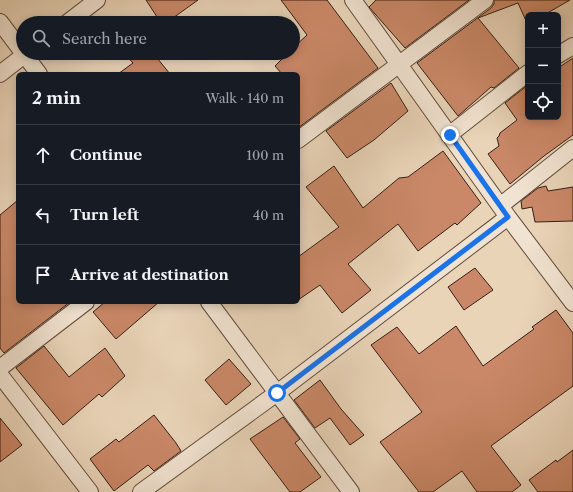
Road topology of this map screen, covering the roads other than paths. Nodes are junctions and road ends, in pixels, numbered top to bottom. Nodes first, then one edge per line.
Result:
1 (97, 0) edge
2 (353, 0) edge
3 (485, 0) edge
4 (76, 16) edge
5 (0, 22) edge
6 (16, 42) edge
7 (573, 46) edge
8 (561, 53) edge
9 (18, 60) edge
10 (30, 60) edge
11 (398, 64) junction
12 (38, 72) edge
13 (0, 74) edge
14 (525, 75) edge
15 (450, 135) junction
16 (300, 138) edge
17 (573, 148) edge
18 (504, 212) junction
19 (573, 303) edge
20 (83, 304) edge
21 (210, 304) edge
22 (0, 368) edge
23 (0, 375) edge
24 (277, 393) junction
25 (90, 492) edge
26 (141, 492) edge
27 (350, 492) edge

1 - 4 street
2 - 11 street
3 - 11 street
5 - 6 street
7 - 8 street
9 - 13 street
10 - 12 street
11 - 15 street
11 - 16 street
14 - 15 street
15 - 18 street
17 - 18 street
18 - 19 street
18 - 24 street
20 - 22 street
21 - 24 street
23 - 25 street
24 - 26 street
24 - 27 street

